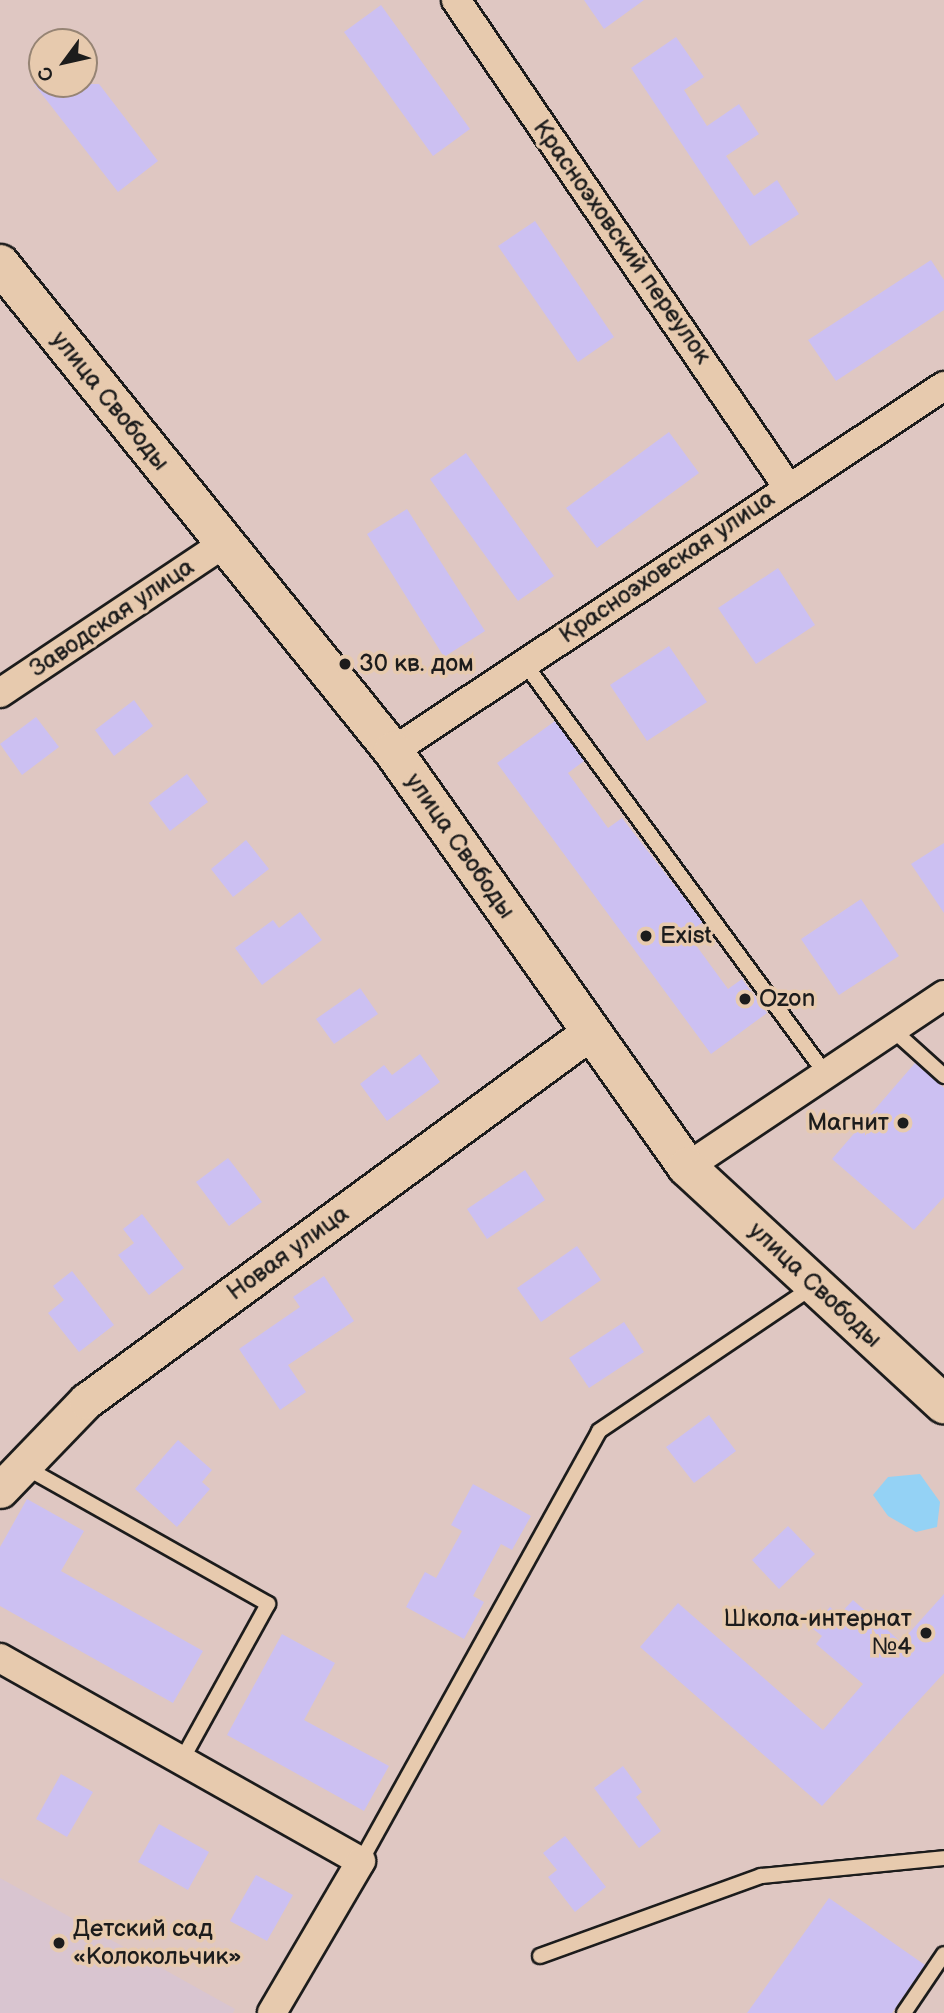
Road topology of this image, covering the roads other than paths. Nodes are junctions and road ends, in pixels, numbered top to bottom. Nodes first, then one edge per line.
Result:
1 (456, 0) edge
2 (0, 264) edge
3 (944, 386) edge
4 (787, 486) junction
5 (225, 543) junction
6 (525, 664) junction
7 (0, 693) edge
8 (393, 751) junction
9 (944, 995) edge
10 (893, 1030) junction
11 (590, 1032) junction
12 (825, 1073) junction
13 (944, 1076) edge
14 (687, 1167) junction
15 (815, 1285) junction
16 (944, 1404) edge
17 (10, 1477) edge
18 (0, 1658) edge
19 (181, 1760) junction
20 (944, 1858) edge
21 (361, 1861) junction
22 (944, 1954) edge
23 (540, 1956) dead end
24 (272, 2013) edge
25 (904, 2013) edge

1 - 4 street, Красноэховский переулок
2 - 5 main road, улица Свободы
3 - 4 street, Красноэховская улица
4 - 6 street, Красноэховская улица
5 - 7 street, Заводская улица
5 - 8 main road, улица Свободы
6 - 8 street, Красноэховская улица
6 - 12 lane
8 - 11 main road, улица Свободы
9 - 10 street
10 - 12 street
10 - 13 lane
11 - 14 main road, улица Свободы
11 - 17 street, Новая улица
12 - 14 street
14 - 15 main road, улица Свободы
15 - 16 main road, улица Свободы
15 - 21 lane
17 - 19 lane
18 - 19 street
19 - 21 street
20 - 23 lane
21 - 24 street
22 - 25 lane

